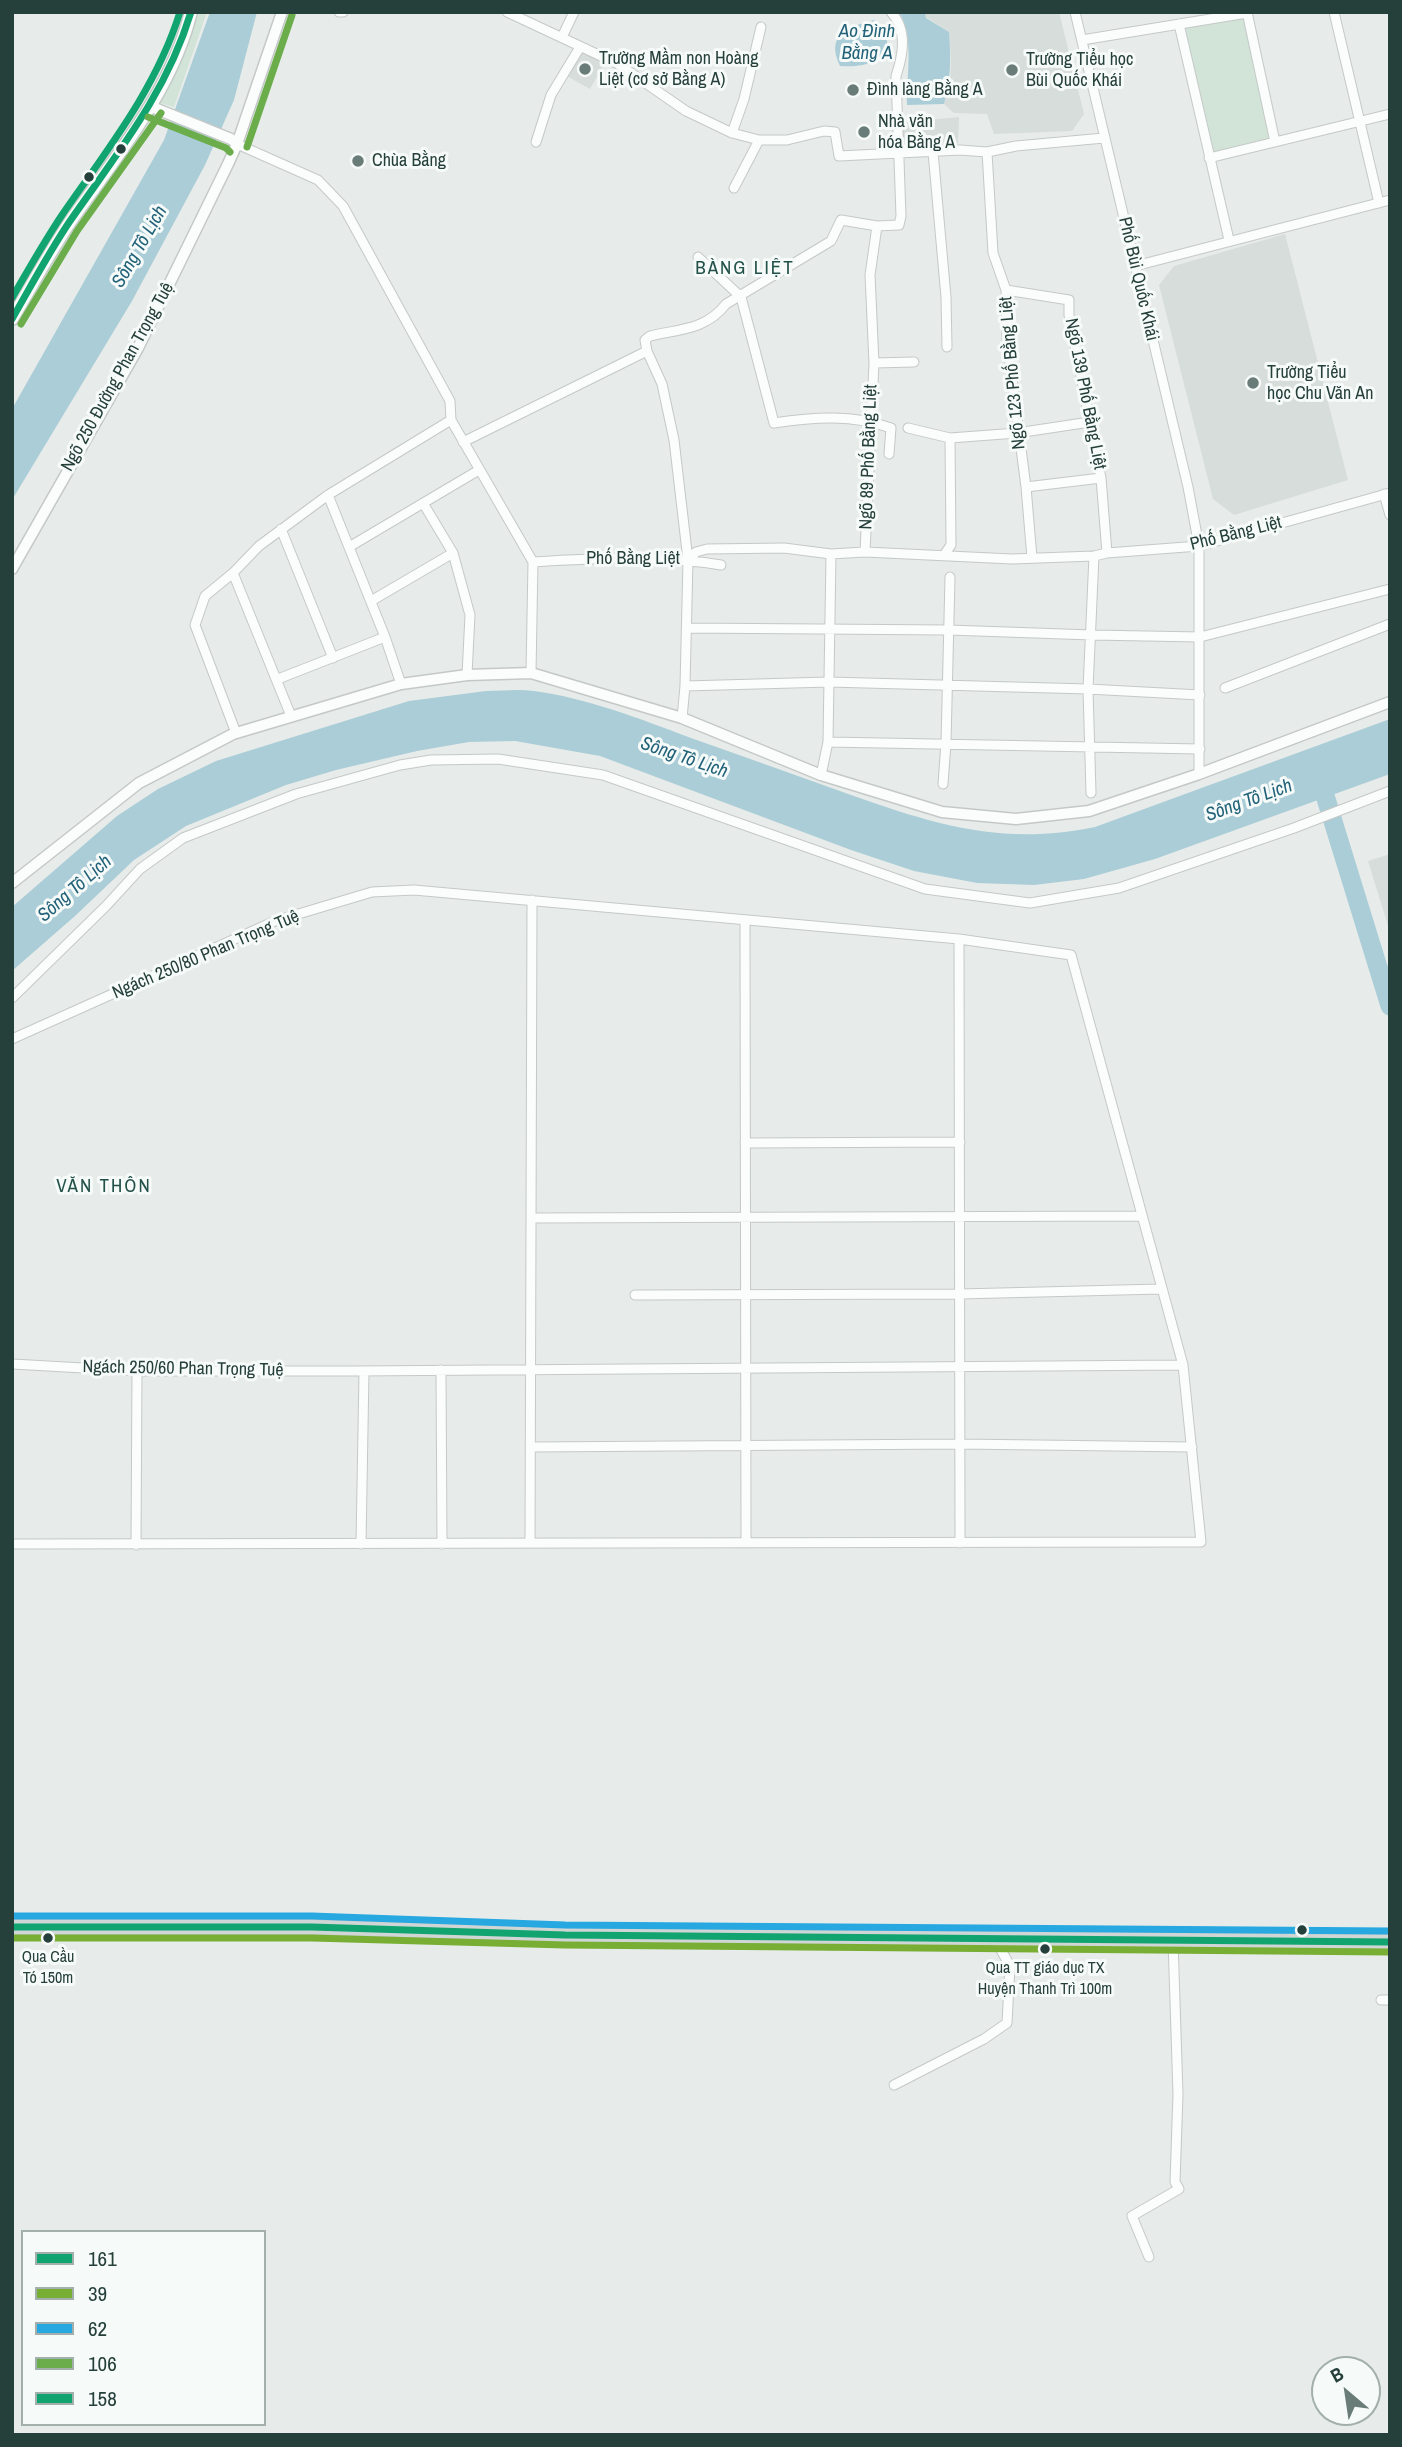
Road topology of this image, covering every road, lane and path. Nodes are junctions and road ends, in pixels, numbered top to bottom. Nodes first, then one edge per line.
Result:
1 (191, 12) edge
2 (282, 12) edge
3 (507, 12) edge
4 (574, 12) edge
5 (891, 12) edge
6 (1074, 12) edge
7 (1334, 12) edge
8 (1247, 13) edge
9 (1179, 24) junction
10 (761, 27) dead end
11 (562, 37) junction
12 (1082, 40) junction
13 (580, 47) junction
14 (156, 108) junction
15 (1390, 114) edge
16 (1359, 121) junction
17 (732, 132) junction
18 (1104, 138) junction
19 (759, 140) junction
20 (234, 142) junction
21 (536, 142) dead end
22 (1275, 142) junction
23 (933, 152) junction
24 (987, 152) junction
25 (899, 153) junction
26 (1209, 158) junction
27 (734, 188) dead end
28 (1390, 200) edge
29 (1379, 203) junction
30 (877, 226) junction
31 (1229, 240) junction
32 (698, 257) dead end
33 (1135, 266) junction
34 (1006, 290) junction
35 (741, 296) junction
36 (12, 319) edge
37 (947, 347) dead end
38 (647, 351) junction
39 (914, 362) dead end
40 (874, 363) junction
41 (451, 420) junction
42 (870, 420) junction
43 (1090, 422) junction
44 (908, 428) dead end
45 (1017, 433) junction
46 (950, 438) junction
47 (463, 442) junction
48 (889, 454) dead end
49 (479, 470) junction
50 (1101, 478) junction
51 (1026, 487) junction
52 (1387, 493) edge
53 (328, 495) junction
54 (423, 503) junction
55 (1390, 515) edge
56 (281, 529) junction
57 (349, 547) junction
58 (1199, 547) junction
59 (865, 552) junction
60 (453, 553) junction
61 (1107, 553) junction
62 (831, 554) junction
63 (944, 555) junction
64 (1094, 556) junction
65 (1032, 558) junction
66 (688, 559) junction
67 (533, 562) junction
68 (721, 565) dead end
69 (12, 569) edge
70 (233, 573) junction
71 (950, 577) dead end
72 (1390, 589) edge
73 (371, 601) junction
74 (1390, 624) edge
75 (687, 628) junction
76 (829, 629) junction
77 (949, 630) junction
78 (1092, 635) junction
79 (1200, 636) junction
80 (385, 637) junction
81 (333, 658) junction
82 (531, 673) junction
83 (467, 675) junction
84 (278, 679) junction
85 (829, 682) junction
86 (401, 684) junction
87 (948, 685) junction
88 (685, 686) junction
89 (1225, 688) dead end
90 (1088, 689) junction
91 (1200, 695) junction
92 (1390, 702) edge
93 (292, 716) junction
94 (682, 718) junction
95 (236, 733) junction
96 (828, 742) junction
97 (946, 743) junction
98 (1088, 748) junction
99 (1200, 749) junction
100 (1199, 774) junction
101 (821, 775) junction
102 (943, 784) dead end
103 (1390, 791) edge
104 (1091, 793) dead end
105 (12, 883) edge
106 (532, 900) junction
107 (745, 919) junction
108 (960, 939) junction
109 (12, 998) edge
110 (12, 1039) edge
111 (960, 1142) junction
112 (745, 1143) junction
113 (1142, 1216) junction
114 (531, 1218) junction
115 (746, 1218) junction
116 (960, 1218) junction
117 (1161, 1289) junction
118 (746, 1294) junction
119 (960, 1294) junction
120 (635, 1295) dead end
121 (12, 1364) edge
122 (1183, 1366) junction
123 (529, 1368) junction
124 (746, 1368) junction
125 (960, 1368) junction
126 (441, 1370) junction
127 (137, 1371) junction
128 (359, 1371) junction
129 (960, 1444) junction
130 (746, 1446) junction
131 (531, 1447) junction
132 (1192, 1447) junction
133 (530, 1543) junction
134 (361, 1544) junction
135 (442, 1544) junction
136 (746, 1544) junction
137 (960, 1544) junction
138 (12, 1545) edge
139 (136, 1545) junction
140 (12, 1927) edge
141 (995, 1939) junction
142 (1173, 1940) junction
143 (1390, 1942) edge
144 (894, 2085) dead end
145 (1149, 2257) dead end

1 - 14 main road
2 - 20 street
3 - 11 street
4 - 11 street
5 - 25 street
6 - 12 street, Phố Bùi Quốc Khái
7 - 16 street
8 - 9 street
8 - 22 street
9 - 12 street
9 - 26 street
10 - 17 street
11 - 13 street
12 - 18 street, Phố Bùi Quốc Khái
13 - 17 street
13 - 21 street
14 - 20 street
14 - 36 main road
15 - 16 street
16 - 22 street
16 - 29 street
17 - 19 street
18 - 24 street
18 - 33 street, Phố Bùi Quốc Khái
19 - 25 street
19 - 27 street
20 - 41 street
20 - 69 street, Ngõ 250 Đường Phan Trọng Tuệ
22 - 26 street
23 - 24 street
23 - 25 street
23 - 37 street
24 - 34 street, Ngõ 123 Phố Bằng Liệt
25 - 30 street
26 - 31 street
28 - 29 street
29 - 31 street
30 - 35 street
30 - 40 street, Ngõ 89 Phố Bằng Liệt
31 - 33 street
32 - 35 street
33 - 58 street, Phố Bùi Quốc Khái
34 - 43 street, Ngõ 139 Phố Bằng Liệt
34 - 45 street, Ngõ 123 Phố Bằng Liệt
35 - 38 street
35 - 42 street
38 - 47 street
38 - 66 street
39 - 40 street, Ngõ 89 Phố Bằng Liệt
40 - 42 street, Ngõ 89 Phố Bằng Liệt
41 - 47 street
41 - 53 street
42 - 48 street
42 - 59 street, Ngõ 89 Phố Bằng Liệt
43 - 45 street
43 - 50 street, Ngõ 139 Phố Bằng Liệt
44 - 46 street
45 - 46 street
45 - 51 street, Ngõ 123 Phố Bằng Liệt
46 - 63 street
47 - 49 street
49 - 54 street
49 - 67 street
50 - 51 street
50 - 61 street, Ngõ 139 Phố Bằng Liệt
51 - 65 street, Ngõ 123 Phố Bằng Liệt
52 - 55 street
52 - 58 street, Phố Bằng Liệt
53 - 56 street
53 - 57 street
54 - 57 street
54 - 60 street
56 - 70 street
56 - 81 street
57 - 73 street
58 - 61 street, Phố Bằng Liệt
58 - 79 street, Phố Bùi Quốc Khái
59 - 62 street, Phố Bằng Liệt
59 - 63 street, Phố Bằng Liệt
60 - 73 street
60 - 83 street
61 - 64 street, Phố Bằng Liệt
62 - 66 street, Phố Bằng Liệt
62 - 76 street
63 - 65 street, Phố Bằng Liệt
64 - 65 street, Phố Bằng Liệt
64 - 78 street
66 - 67 street, Phố Bằng Liệt
66 - 68 street
66 - 75 street
67 - 82 street
70 - 84 street
70 - 95 street
71 - 77 street
72 - 79 street
73 - 80 street
74 - 89 street
75 - 76 street
75 - 88 street
76 - 77 street
76 - 85 street
77 - 78 street
77 - 87 street
78 - 79 street
78 - 90 street
79 - 91 street, Phố Bùi Quốc Khái
80 - 81 street
80 - 86 street
81 - 84 street
82 - 83 street
82 - 94 street
83 - 86 street
84 - 93 street
85 - 87 street
85 - 88 street
85 - 96 street
86 - 93 street
87 - 90 street
87 - 97 street
88 - 94 street
90 - 91 street
90 - 98 street
91 - 99 street, Phố Bùi Quốc Khái
92 - 100 street
93 - 95 street
94 - 101 street
95 - 105 street
96 - 97 street
96 - 101 street
97 - 98 street
97 - 102 street
98 - 99 street
98 - 104 street
99 - 100 street, Phố Bùi Quốc Khái
100 - 101 street
103 - 109 street
106 - 107 street, Ngách 250/80 Phan Trọng Tuệ
106 - 110 street, Ngách 250/80 Phan Trọng Tuệ
106 - 114 street
107 - 108 street, Ngách 250/80 Phan Trọng Tuệ
107 - 112 street
108 - 111 street
108 - 113 street, Ngách 250/80 Phan Trọng Tuệ
111 - 112 street
111 - 116 street
112 - 115 street
113 - 116 street
113 - 117 street
114 - 115 street
114 - 123 street
115 - 116 street
115 - 118 street
116 - 119 street
117 - 119 street
117 - 122 street
118 - 119 street
118 - 120 street
118 - 124 street
119 - 125 street
121 - 127 street, Ngách 250/60 Phan Trọng Tuệ
122 - 125 street, Ngách 250/60 Phan Trọng Tuệ
122 - 132 street
123 - 124 street, Ngách 250/60 Phan Trọng Tuệ
123 - 126 street, Ngách 250/60 Phan Trọng Tuệ
123 - 131 street
124 - 125 street, Ngách 250/60 Phan Trọng Tuệ
124 - 130 street
125 - 129 street
126 - 128 street, Ngách 250/60 Phan Trọng Tuệ
126 - 135 street
127 - 128 street, Ngách 250/60 Phan Trọng Tuệ
127 - 139 street
128 - 134 street
129 - 130 street
129 - 132 street
129 - 137 street
130 - 131 street
130 - 136 street
131 - 133 street
132 - 137 street
133 - 135 street
133 - 136 street
134 - 135 street
134 - 139 street
136 - 137 street
138 - 139 street
140 - 141 main road
141 - 142 main road
141 - 144 street
142 - 143 main road
142 - 145 street

